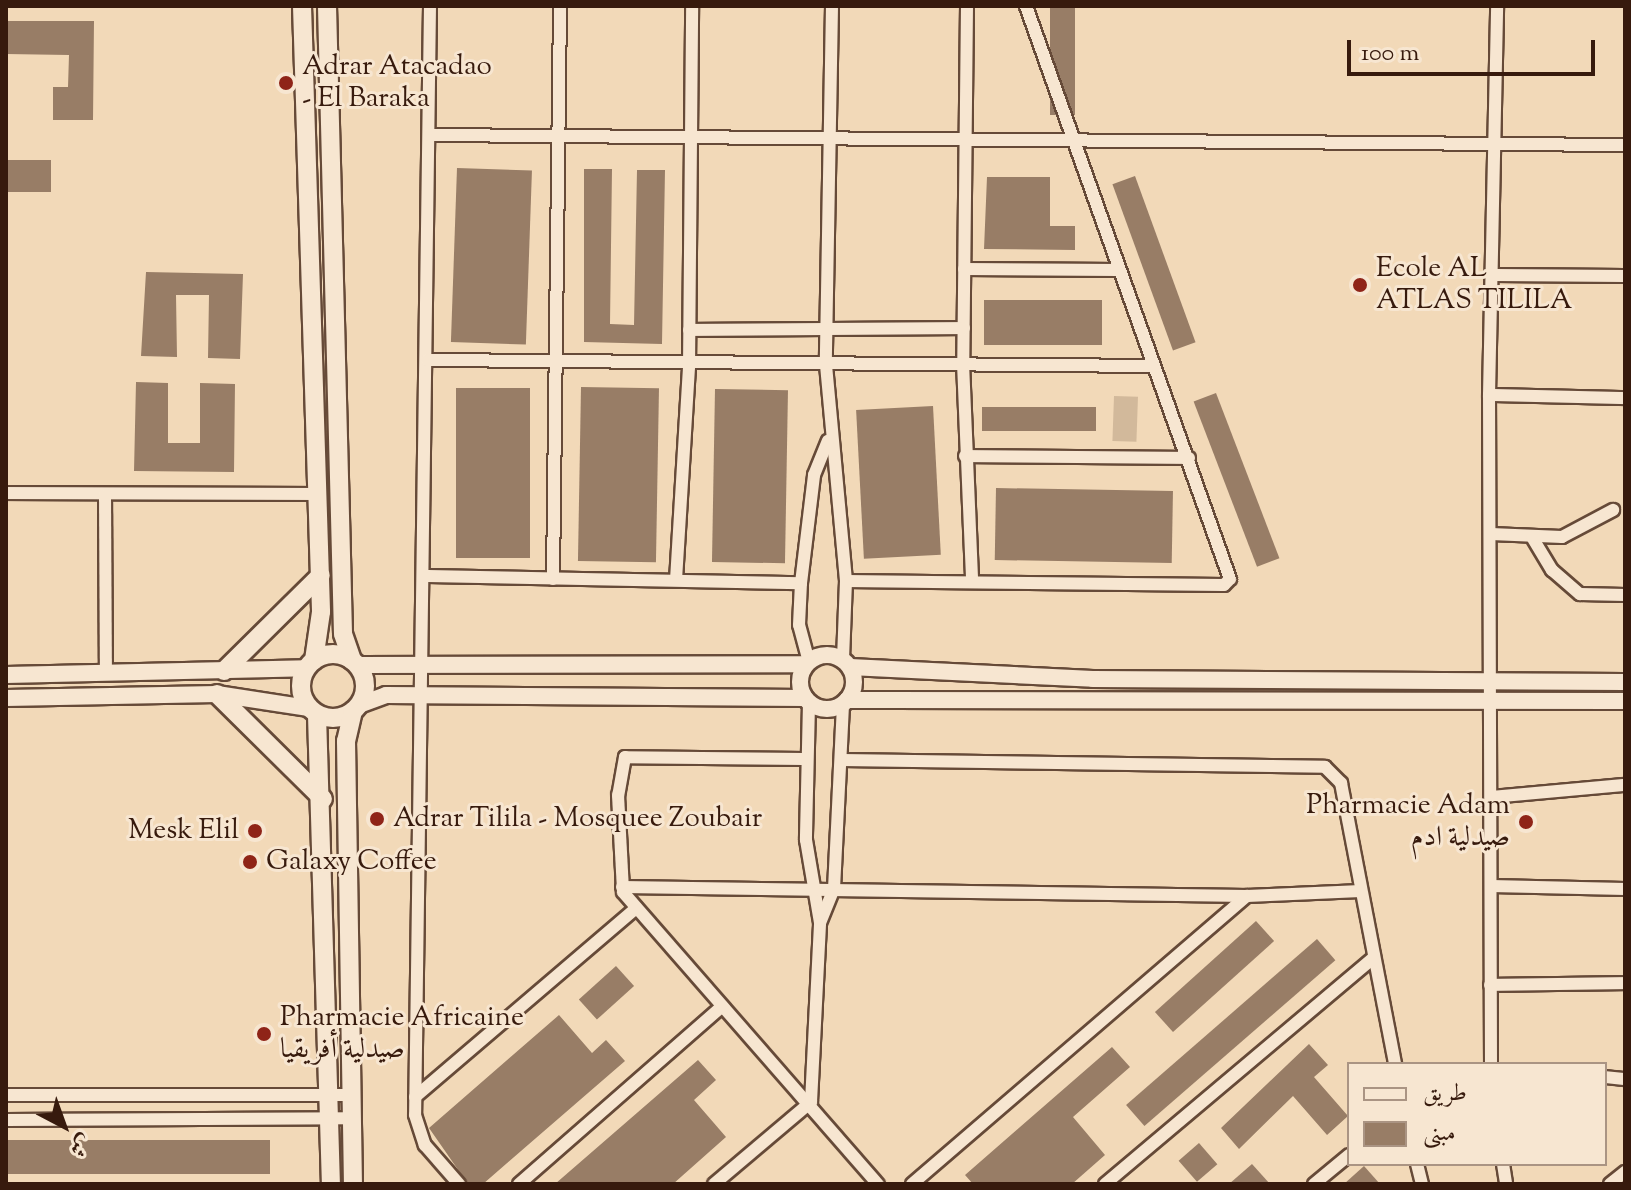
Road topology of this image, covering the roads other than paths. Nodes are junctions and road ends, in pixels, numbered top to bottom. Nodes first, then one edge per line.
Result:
1 (302, 6) edge
2 (327, 6) edge
3 (430, 6) edge
4 (560, 6) edge
5 (692, 6) edge
6 (832, 6) edge
7 (967, 6) edge
8 (1026, 6) edge
9 (1497, 6) edge
10 (429, 135) junction
11 (560, 137) junction
12 (691, 137) junction
13 (830, 138) junction
14 (967, 141) junction
15 (1077, 141) junction
16 (1494, 144) junction
17 (1625, 145) edge
18 (964, 269) junction
19 (1118, 270) junction
20 (1495, 275) junction
21 (1625, 276) edge
22 (827, 328) junction
23 (964, 328) junction
24 (689, 330) junction
25 (427, 360) junction
26 (559, 363) junction
27 (963, 363) junction
28 (826, 365) junction
29 (1154, 366) junction
30 (689, 367) junction
31 (1489, 395) junction
32 (1625, 398) edge
33 (829, 438) junction
34 (965, 456) junction
35 (1189, 458) junction
36 (6, 493) edge
37 (314, 494) junction
38 (105, 495) junction
39 (1613, 510) dead end
40 (1491, 534) junction
41 (1532, 537) junction
42 (321, 575) junction
43 (428, 576) junction
44 (553, 579) junction
45 (676, 580) junction
46 (846, 581) junction
47 (972, 582) junction
48 (801, 583) junction
49 (1625, 595) edge
50 (354, 662) junction
51 (807, 663) junction
52 (846, 663) junction
53 (310, 664) junction
54 (422, 667) junction
55 (224, 671) junction
56 (106, 673) junction
57 (6, 675) edge
58 (1493, 679) junction
59 (1625, 682) edge
60 (217, 694) junction
61 (6, 698) edge
62 (421, 698) junction
63 (807, 700) junction
64 (1492, 700) junction
65 (1625, 701) edge
66 (845, 702) junction
67 (356, 708) junction
68 (313, 711) junction
69 (804, 759) junction
70 (842, 760) junction
71 (1625, 785) edge
72 (1492, 797) junction
73 (323, 799) junction
74 (1491, 886) junction
75 (622, 887) junction
76 (809, 887) junction
77 (834, 889) junction
78 (1625, 889) edge
79 (1361, 891) junction
80 (1247, 896) junction
81 (636, 908) junction
82 (820, 923) junction
83 (1372, 959) junction
84 (1625, 983) edge
85 (1490, 985) junction
86 (722, 1006) junction
87 (1395, 1062) edge
88 (1491, 1062) edge
89 (6, 1095) edge
90 (329, 1095) junction
91 (351, 1095) junction
92 (415, 1097) junction
93 (811, 1102) junction
94 (329, 1118) junction
95 (350, 1118) junction
96 (6, 1120) edge
97 (1347, 1157) edge
98 (1625, 1172) edge
99 (331, 1184) edge
100 (353, 1184) edge
101 (459, 1184) edge
102 (519, 1184) edge
103 (714, 1184) edge
104 (878, 1184) edge
105 (912, 1184) edge
106 (1105, 1184) edge
107 (1314, 1184) edge
108 (1610, 1184) edge

1 - 37 main road
2 - 50 main road
3 - 10 street
4 - 11 street
5 - 12 street
6 - 13 street
7 - 14 street
8 - 15 street
9 - 16 street
10 - 11 street
10 - 25 street
11 - 12 street
11 - 26 street
12 - 13 street
12 - 24 street
13 - 14 street
13 - 22 street
14 - 15 street
14 - 18 street
15 - 16 street
15 - 19 street
16 - 17 street
16 - 20 street
18 - 19 street
18 - 23 street
19 - 29 street
20 - 21 street
20 - 31 street
22 - 23 street
22 - 24 street
22 - 28 street
23 - 27 street
24 - 30 street
25 - 26 street
25 - 43 street
26 - 30 street
26 - 44 street
27 - 28 street
27 - 29 street
27 - 34 street
28 - 30 street
28 - 33 street
29 - 35 street
30 - 45 street
31 - 32 street
31 - 40 street
33 - 46 street
33 - 48 street
34 - 35 street
34 - 47 street
35 - 47 street
36 - 38 street
37 - 38 street
37 - 42 main road
38 - 56 street
39 - 41 street
40 - 41 street
40 - 58 street
41 - 49 street
42 - 53 main road
42 - 55 main road
43 - 44 street
43 - 54 street
44 - 45 street
45 - 48 street
46 - 47 street
46 - 52 street
48 - 51 street
50 - 53 main road
50 - 54 street
50 - 67 main road
51 - 52 street
51 - 54 street
51 - 63 street
52 - 58 street
52 - 66 street
53 - 55 street
53 - 68 main road
54 - 62 street
55 - 56 street
56 - 57 street
58 - 59 street
58 - 64 street
60 - 61 street
60 - 68 street
60 - 73 main road
62 - 63 street
62 - 67 street
62 - 92 street
63 - 66 street
63 - 69 street
64 - 65 street
64 - 66 street
64 - 72 street
66 - 70 street
67 - 68 main road
67 - 91 main road
68 - 73 main road
69 - 75 street
69 - 76 street
70 - 77 street
70 - 79 street
71 - 72 street
72 - 74 street
73 - 90 main road
74 - 78 street
74 - 85 street
75 - 76 street
75 - 81 street
76 - 77 street
76 - 82 street
77 - 80 street
77 - 82 street
79 - 80 street
79 - 83 street
80 - 105 street
81 - 86 street
81 - 92 street
82 - 93 street
83 - 87 street
83 - 106 street
84 - 85 street
85 - 88 street
86 - 93 street
86 - 102 street
89 - 90 street
90 - 91 street
90 - 94 main road
91 - 95 main road
92 - 101 street
93 - 103 street
93 - 104 street
94 - 95 street
94 - 96 street
94 - 99 main road
95 - 100 main road
97 - 107 street
98 - 108 street

